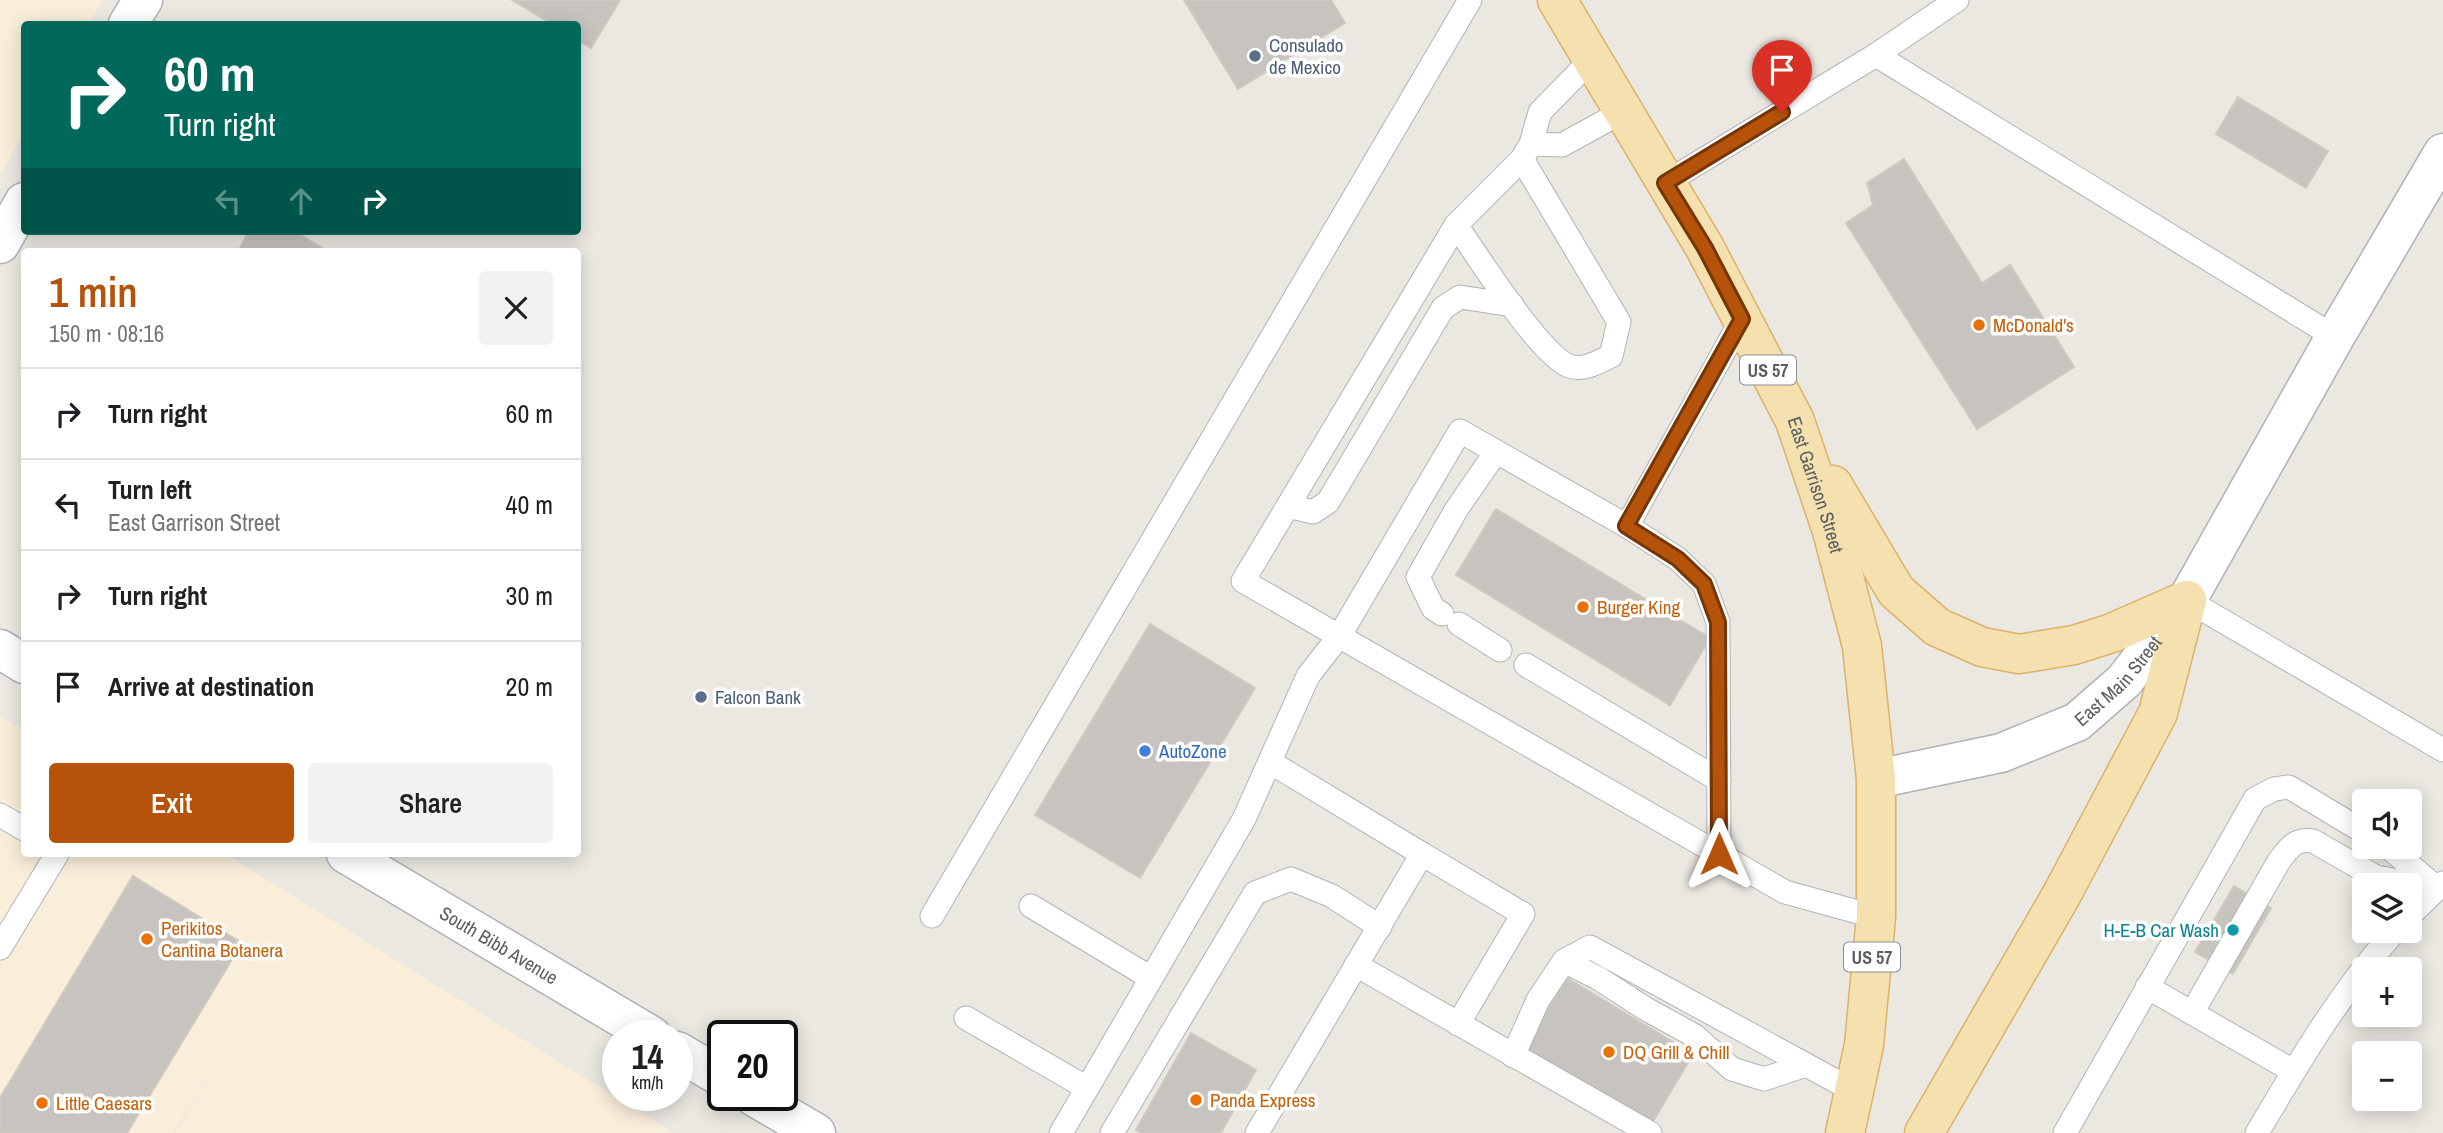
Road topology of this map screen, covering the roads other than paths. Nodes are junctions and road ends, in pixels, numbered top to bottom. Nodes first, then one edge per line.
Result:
1 (143, 0) edge
2 (1470, 0) edge
3 (1557, 0) edge
4 (1957, 0) edge
5 (130, 21) edge
6 (1876, 55) junction
7 (1591, 60) junction
8 (1622, 112) junction
9 (1527, 152) junction
10 (2443, 153) edge
11 (1665, 183) junction
12 (21, 207) edge
13 (1456, 225) junction
14 (0, 244) edge
15 (1512, 304) junction
16 (1742, 319) junction
17 (2334, 337) junction
18 (1795, 421) junction
19 (1496, 452) junction
20 (1288, 506) junction
21 (1626, 526) junction
22 (2187, 600) junction
23 (1340, 635) junction
24 (0, 649) edge
25 (1500, 650) dead end
26 (21, 662) edge
27 (1526, 665) dead end
28 (2443, 750) edge
29 (1270, 762) junction
30 (1876, 779) junction
31 (1719, 780) junction
32 (0, 815) edge
33 (2352, 825) edge
34 (21, 827) edge
35 (1422, 854) junction
36 (1719, 854) junction
37 (55, 857) edge
38 (351, 857) edge
39 (2404, 859) edge
40 (2440, 886) edge
41 (2422, 903) edge
42 (1031, 906) dead end
43 (932, 916) dead end
44 (1876, 918) junction
45 (1380, 927) junction
46 (2384, 943) edge
47 (0, 947) edge
48 (1564, 961) junction
49 (1356, 965) junction
50 (1150, 978) junction
51 (2147, 987) junction
52 (2192, 1013) junction
53 (966, 1018) dead end
54 (625, 1020) edge
55 (1458, 1024) junction
56 (1513, 1056) junction
57 (1806, 1065) junction
58 (2293, 1071) junction
59 (1087, 1088) junction
60 (1854, 1091) junction
61 (779, 1111) edge
62 (1070, 1130) edge
63 (816, 1133) edge
64 (1112, 1133) edge
65 (1257, 1133) edge
66 (1650, 1133) edge
67 (1846, 1133) edge
68 (1924, 1133) edge
69 (2065, 1133) edge
70 (2257, 1133) edge

1 - 5 main road
2 - 43 lane
3 - 7 main road, East Garrison Street / US 57
4 - 6 lane
6 - 11 lane
6 - 17 lane
7 - 8 main road, East Garrison Street / US 57
7 - 9 lane
8 - 9 lane
8 - 11 main road, East Garrison Street / US 57
9 - 13 lane
9 - 15 lane
10 - 17 main road, East Main Street
11 - 16 main road, East Garrison Street / US 57
12 - 14 main road
13 - 15 lane
13 - 20 lane
15 - 20 lane
16 - 18 main road, East Garrison Street / US 57
16 - 21 lane
17 - 22 main road, East Main Street
18 - 22 main road
18 - 30 main road, East Garrison Street / US 57
19 - 21 lane
19 - 23 lane
19 - 25 lane
20 - 23 lane
21 - 31 lane
22 - 28 lane
22 - 30 main road, East Main Street
22 - 68 main road
23 - 29 lane
23 - 36 lane
24 - 26 main road
27 - 31 lane
29 - 35 lane
29 - 50 lane
30 - 44 main road, US 57
31 - 36 lane
32 - 34 lane
33 - 51 lane
35 - 45 lane
35 - 55 lane
36 - 44 lane
37 - 47 lane
38 - 54 main road, South Bibb Avenue
39 - 40 lane
40 - 41 lane
40 - 52 lane
42 - 50 lane
44 - 60 main road, US 57
45 - 49 lane
45 - 64 lane
46 - 58 lane
48 - 56 lane
48 - 57 lane
48 - 57 lane
49 - 55 lane
49 - 65 lane
50 - 59 lane
51 - 52 lane
51 - 69 lane
52 - 58 lane
53 - 59 lane
55 - 56 lane
56 - 66 lane
57 - 60 lane
58 - 70 lane
59 - 62 lane
60 - 67 main road, US 57
61 - 63 main road

